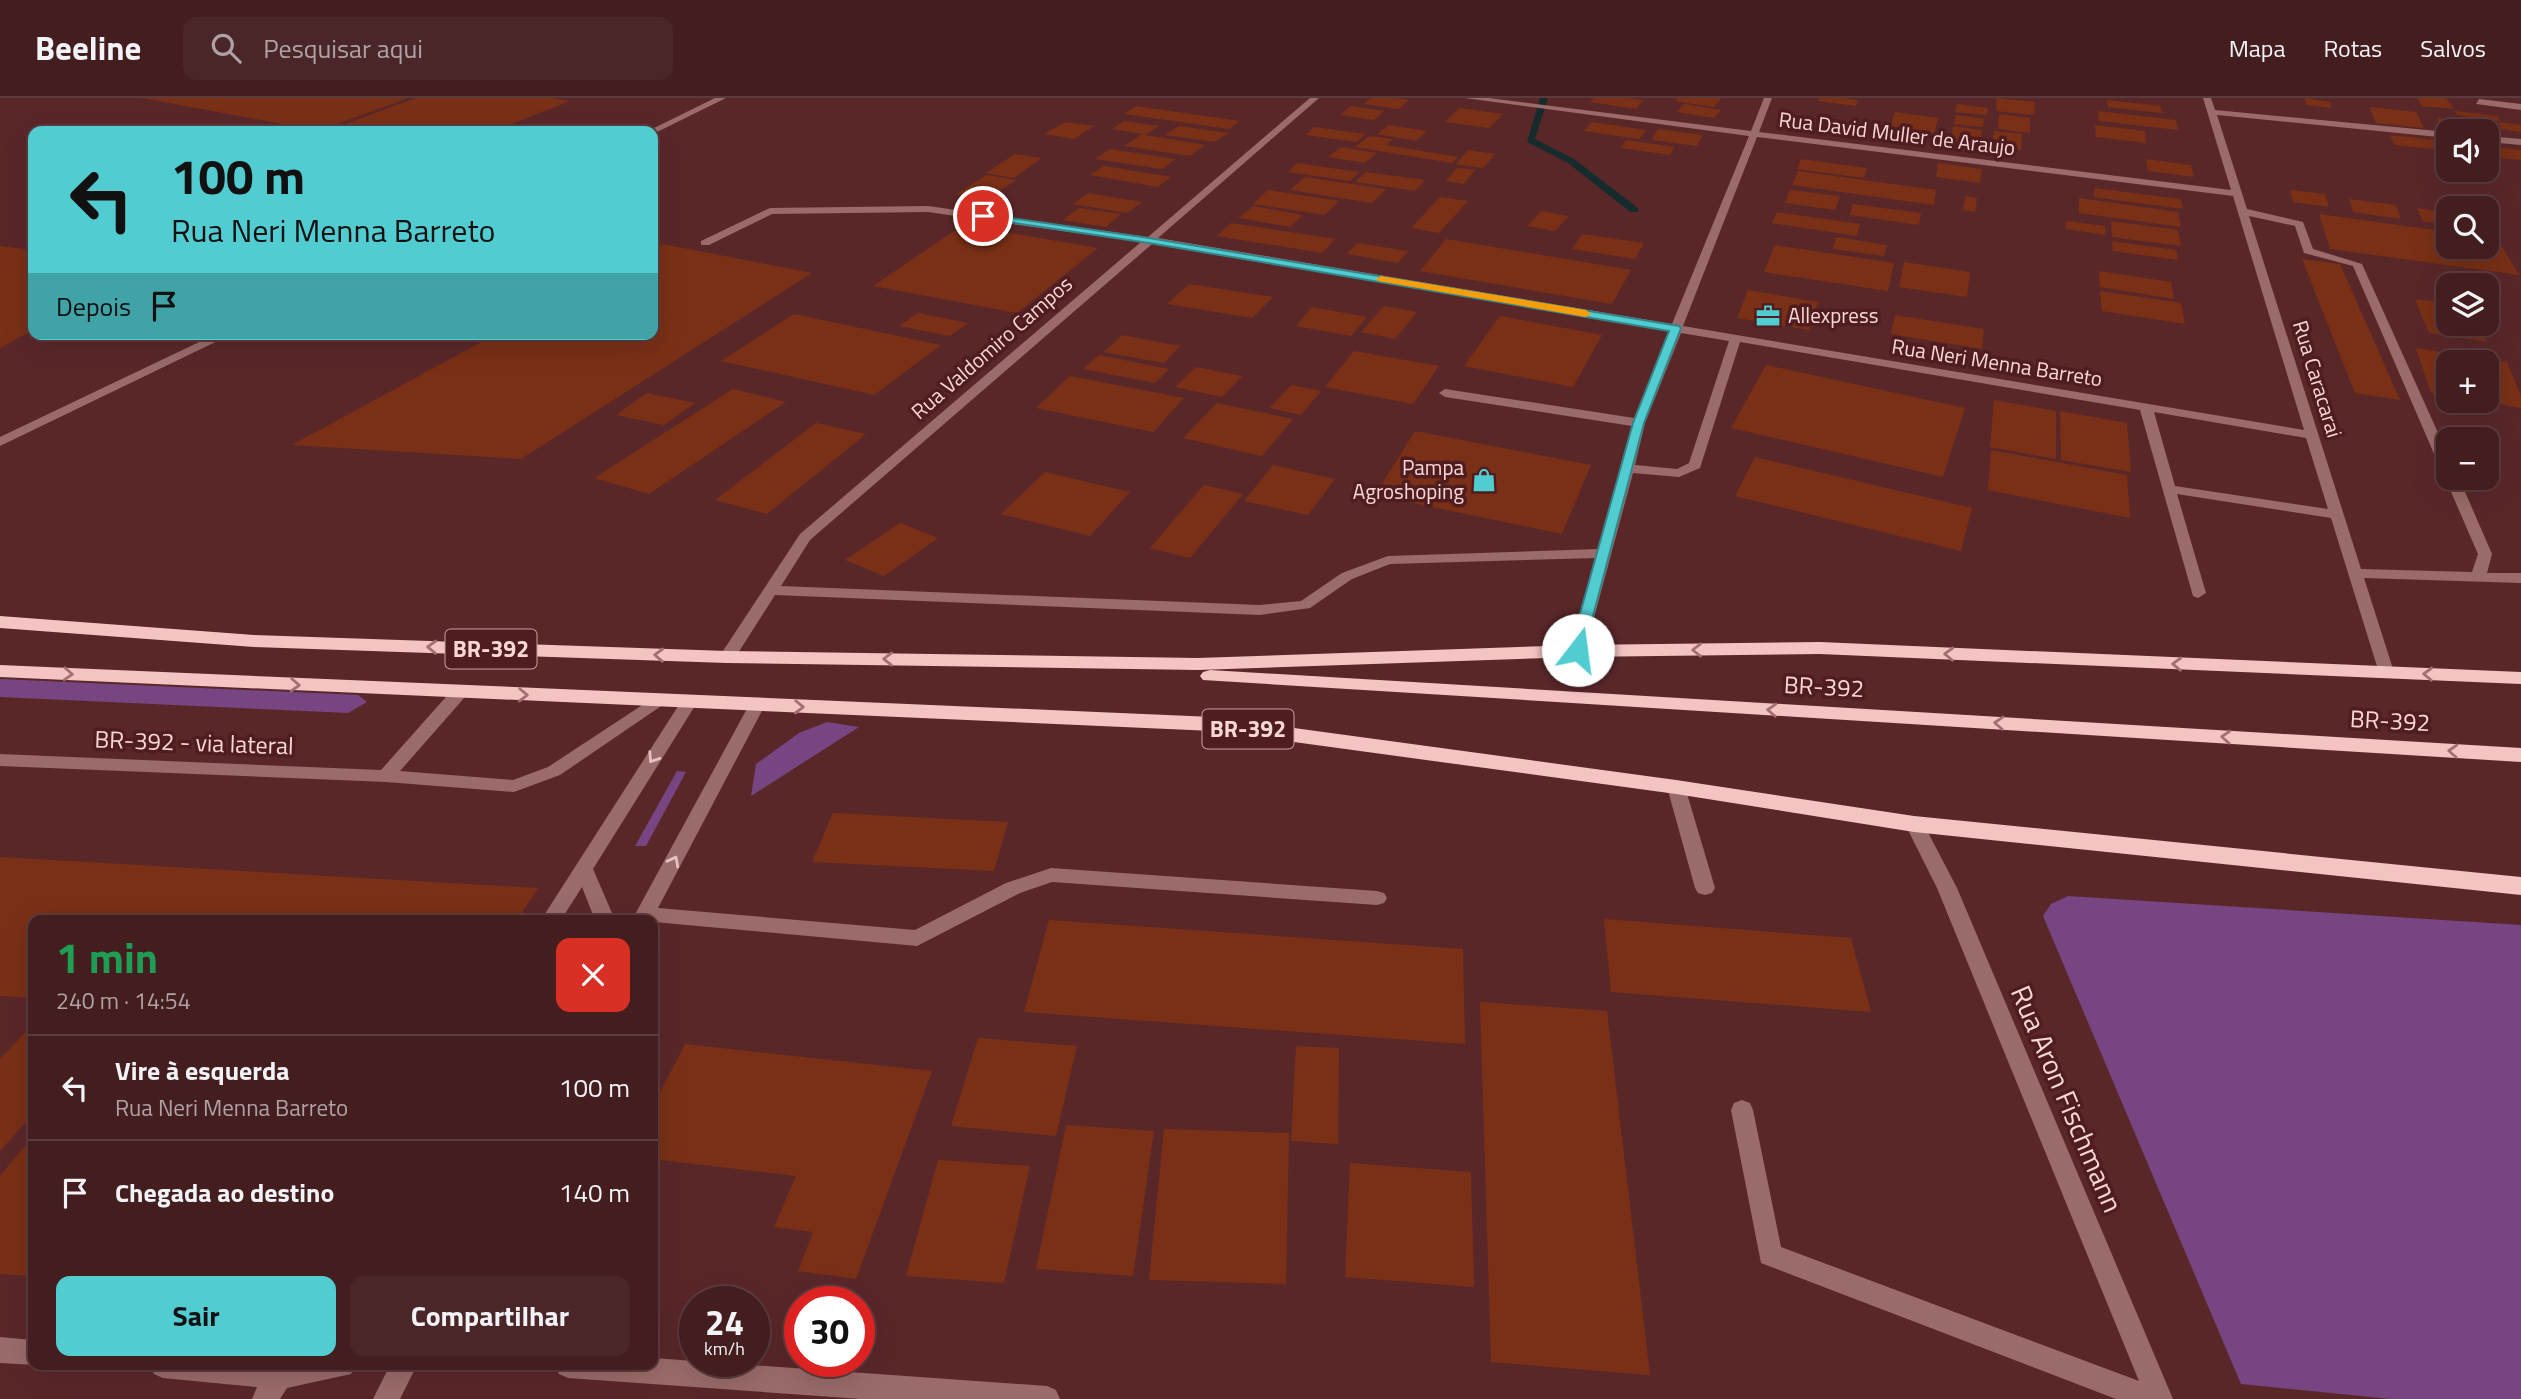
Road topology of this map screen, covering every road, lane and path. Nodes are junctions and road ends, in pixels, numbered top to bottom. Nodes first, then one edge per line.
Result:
1 (722, 98) edge
2 (1315, 98) edge
3 (1469, 98) edge
4 (1768, 98) edge
5 (2207, 98) edge
6 (2479, 102) dead end
7 (2521, 107) edge
8 (2211, 112) junction
9 (658, 128) edge
10 (1754, 134) junction
11 (2436, 134) edge
12 (2499, 140) edge
13 (2521, 142) edge
14 (2237, 194) junction
15 (2242, 211) junction
16 (1149, 240) junction
17 (705, 243) dead end
18 (1676, 328) junction
19 (1735, 339) junction
20 (213, 340) edge
21 (1445, 393) dead end
22 (2147, 407) junction
23 (1639, 423) junction
24 (2313, 435) junction
25 (0, 442) edge
26 (2436, 443) edge
27 (1626, 468) junction
28 (2170, 489) junction
29 (2457, 490) edge
30 (2337, 515) junction
31 (1604, 553) junction
32 (2355, 573) junction
33 (2478, 577) junction
34 (2521, 579) edge
35 (770, 590) junction
36 (2198, 593) dead end
37 (0, 622) edge
38 (1578, 650) junction
39 (727, 657) junction
40 (957, 660) junction
41 (0, 671) edge
42 (2386, 672) junction
43 (2521, 678) edge
44 (459, 693) junction
45 (662, 700) junction
46 (690, 701) junction
47 (757, 705) junction
48 (2521, 755) edge
49 (0, 760) edge
50 (386, 776) junction
51 (1676, 787) junction
52 (1914, 824) junction
53 (583, 867) junction
54 (2521, 886) edge
55 (1705, 888) dead end
56 (1377, 898) dead end
57 (554, 915) edge
58 (603, 915) edge
59 (645, 915) edge
60 (658, 918) edge
61 (1742, 1110) dead end
62 (0, 1350) edge
63 (28, 1353) edge
64 (282, 1370) edge
65 (401, 1370) edge
66 (638, 1370) edge
67 (265, 1399) edge
68 (386, 1399) edge
69 (1046, 1399) edge
70 (2151, 1399) edge
71 (2160, 1399) edge

1 - 9 street
2 - 16 street, Rua Valdomiro Campos
3 - 10 street, Rua David Muller de Araujo
4 - 10 street
5 - 8 street, Rua Caracarai
6 - 7 street
8 - 11 street
8 - 14 street, Rua Caracarai
10 - 14 street, Rua David Muller de Araujo
10 - 18 street
12 - 13 street
14 - 15 street, Rua Caracarai
15 - 24 street, Rua Caracarai
15 - 26 street
16 - 17 street, Rua Neri Menna Barreto
16 - 18 street, Rua Neri Menna Barreto
16 - 35 street, Rua Valdomiro Campos
18 - 19 street, Rua Neri Menna Barreto
18 - 23 street
19 - 22 street, Rua Neri Menna Barreto
19 - 27 street
20 - 25 street
21 - 23 street
22 - 24 street, Rua Neri Menna Barreto
22 - 28 street
23 - 27 street
24 - 30 street, Rua Caracarai
27 - 31 street
28 - 30 street
28 - 36 street
29 - 33 street
30 - 32 street, Rua Caracarai
31 - 35 street
31 - 38 street
32 - 33 street
32 - 42 street, Rua Caracarai
33 - 34 street
35 - 39 street, Rua Valdomiro Campos
39 -> 37 highway, BR-392
38 - 40 highway, BR-392
42 -> 38 highway, BR-392
40 -> 39 highway, BR-392
48 -> 40 highway, BR-392 / BR-392
41 -> 44 highway, BR-392
43 -> 42 highway, BR-392
44 -> 45 highway, BR-392
44 - 50 street
45 - 46 highway, BR-392
45 - 50 street, BR-392 - via lateral
46 - 47 highway, BR-392
46 -> 53 street
47 -> 51 highway, BR-392
59 -> 47 street
49 - 50 street, BR-392 - via lateral
51 - 52 highway, BR-392
51 - 55 street
52 - 54 highway, BR-392
52 - 71 street, Rua Aron Fischmann
53 - 57 street
53 - 58 street
56 - 60 street
61 - 70 street
62 - 63 street
64 - 67 street
65 - 68 street
66 - 69 street

